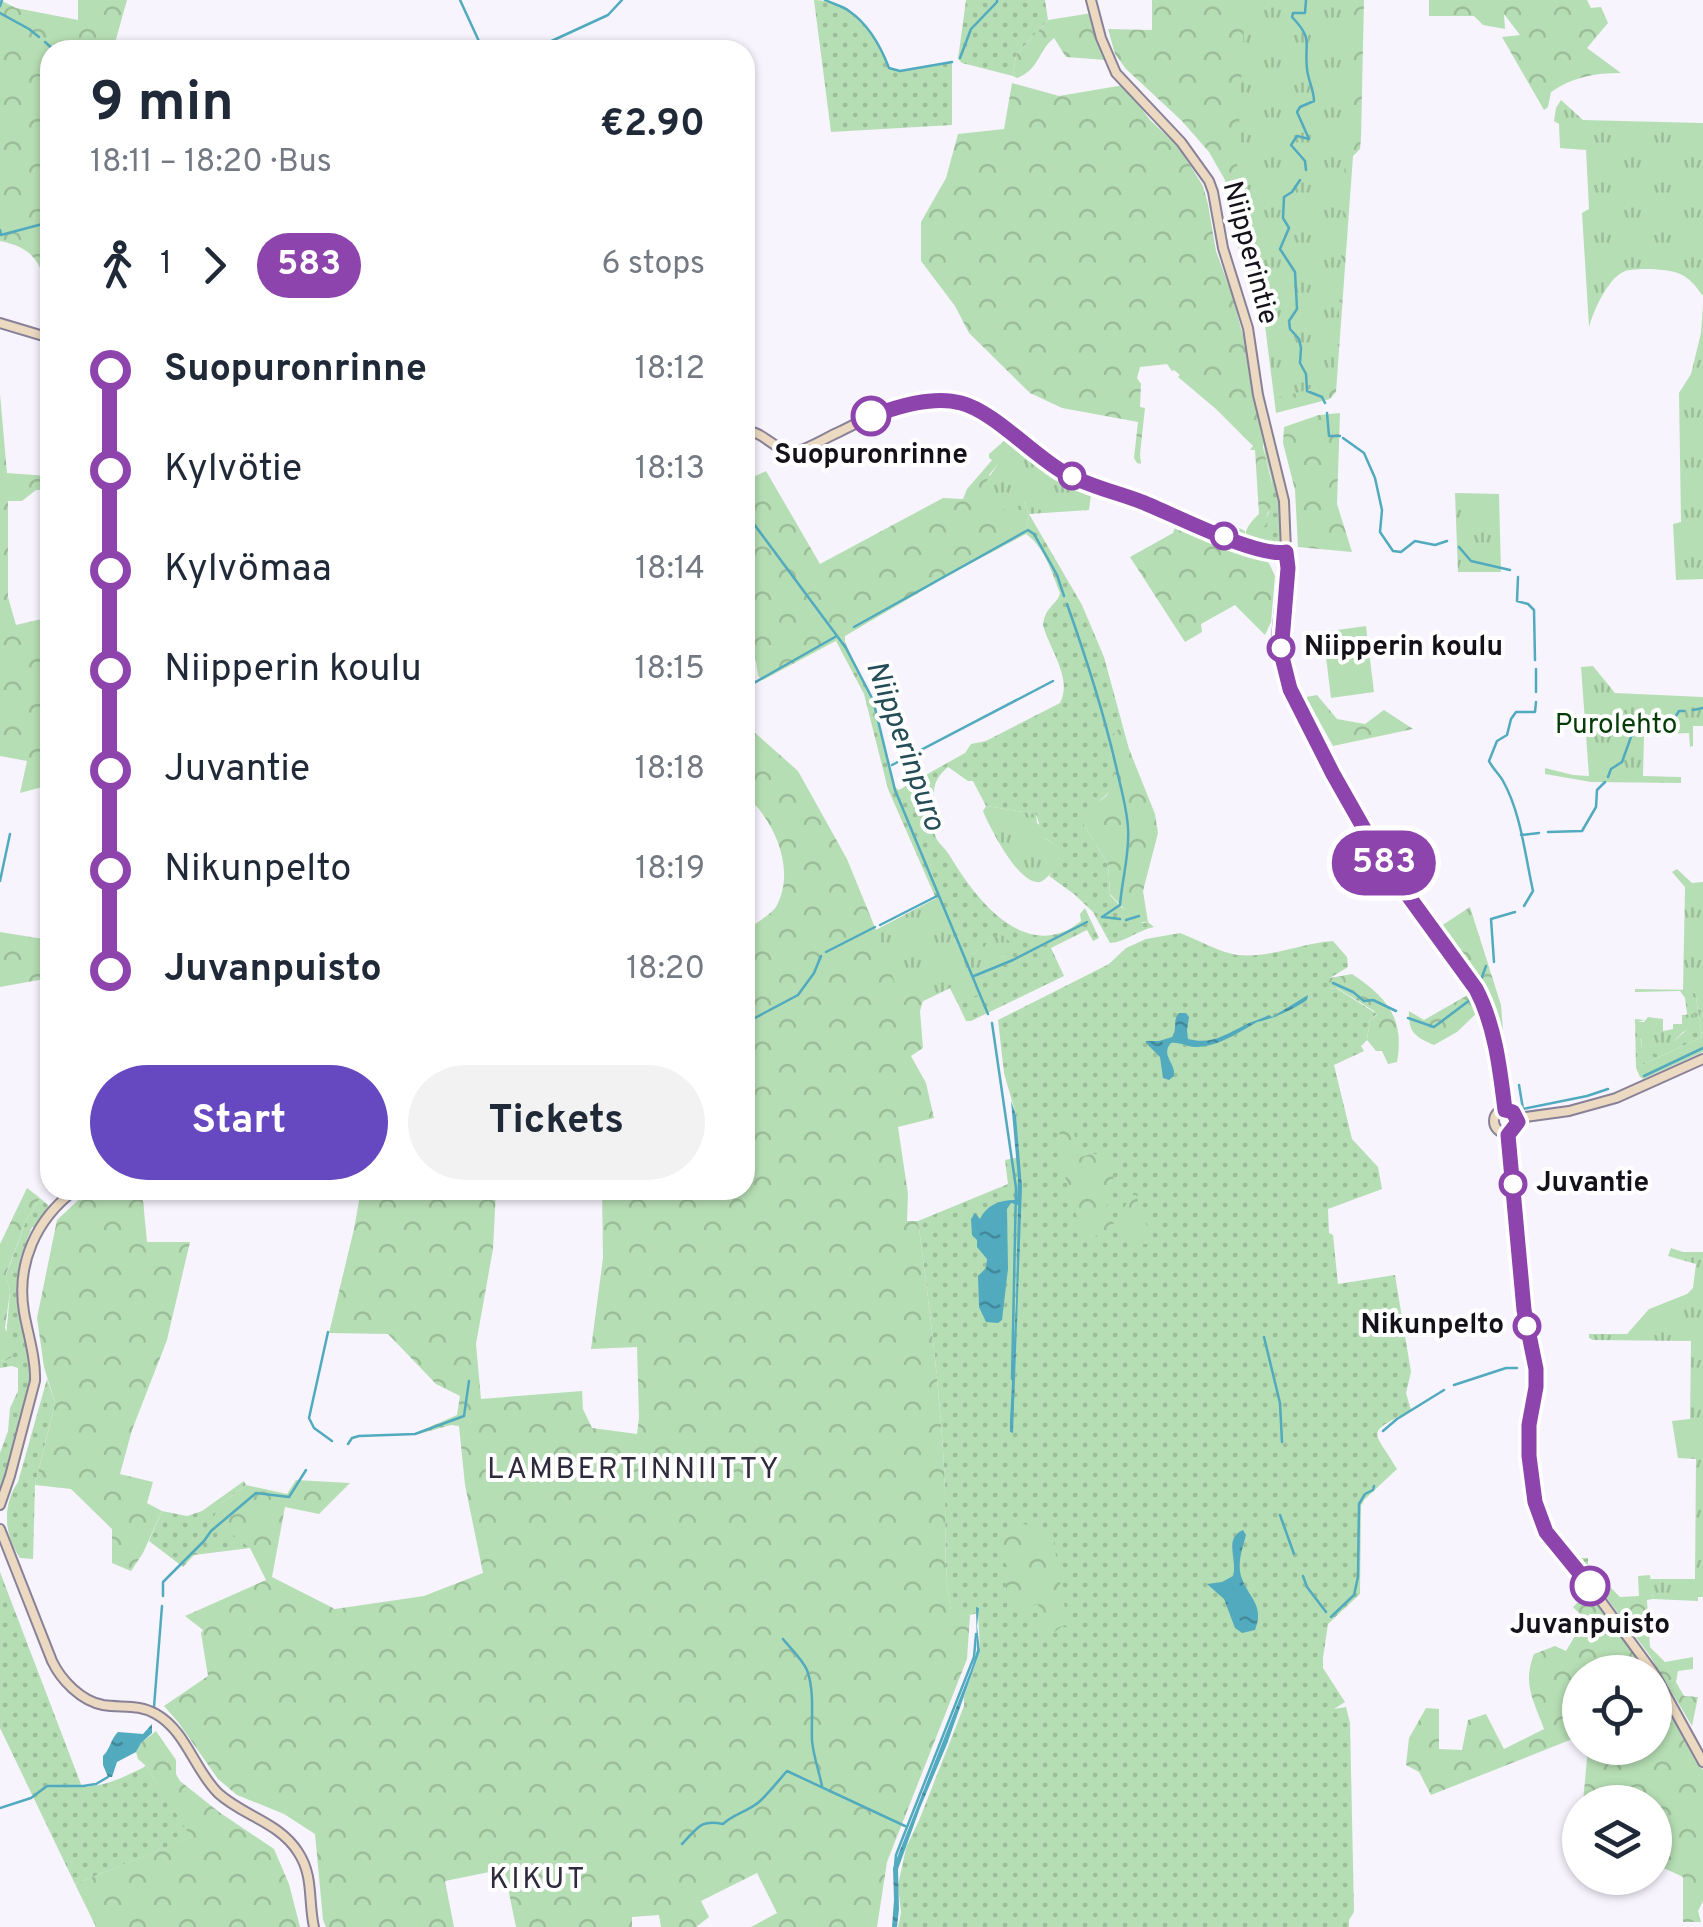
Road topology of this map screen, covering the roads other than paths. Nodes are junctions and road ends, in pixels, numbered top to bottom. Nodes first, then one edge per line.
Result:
1 (1092, 0) edge
2 (0, 320) edge
3 (40, 335) edge
4 (755, 432) edge
5 (1286, 552) junction
6 (1703, 1059) edge
7 (1505, 1110) junction
8 (1518, 1118) junction
9 (1508, 1133) junction
10 (63, 1200) edge
11 (0, 1505) edge
12 (0, 1528) edge
13 (5, 1559) edge
14 (1640, 1655) edge
15 (1672, 1706) edge
16 (1703, 1762) edge
17 (314, 1927) edge

1 - 5 street, Niipperintie
2 - 3 street
4 - 5 street
5 - 7 street, Niipperintie
6 - 8 street
7 - 8 street
7 - 9 street
8 - 9 street
9 - 14 street
10 - 11 street
12 - 13 street
13 - 17 street
15 - 16 street

